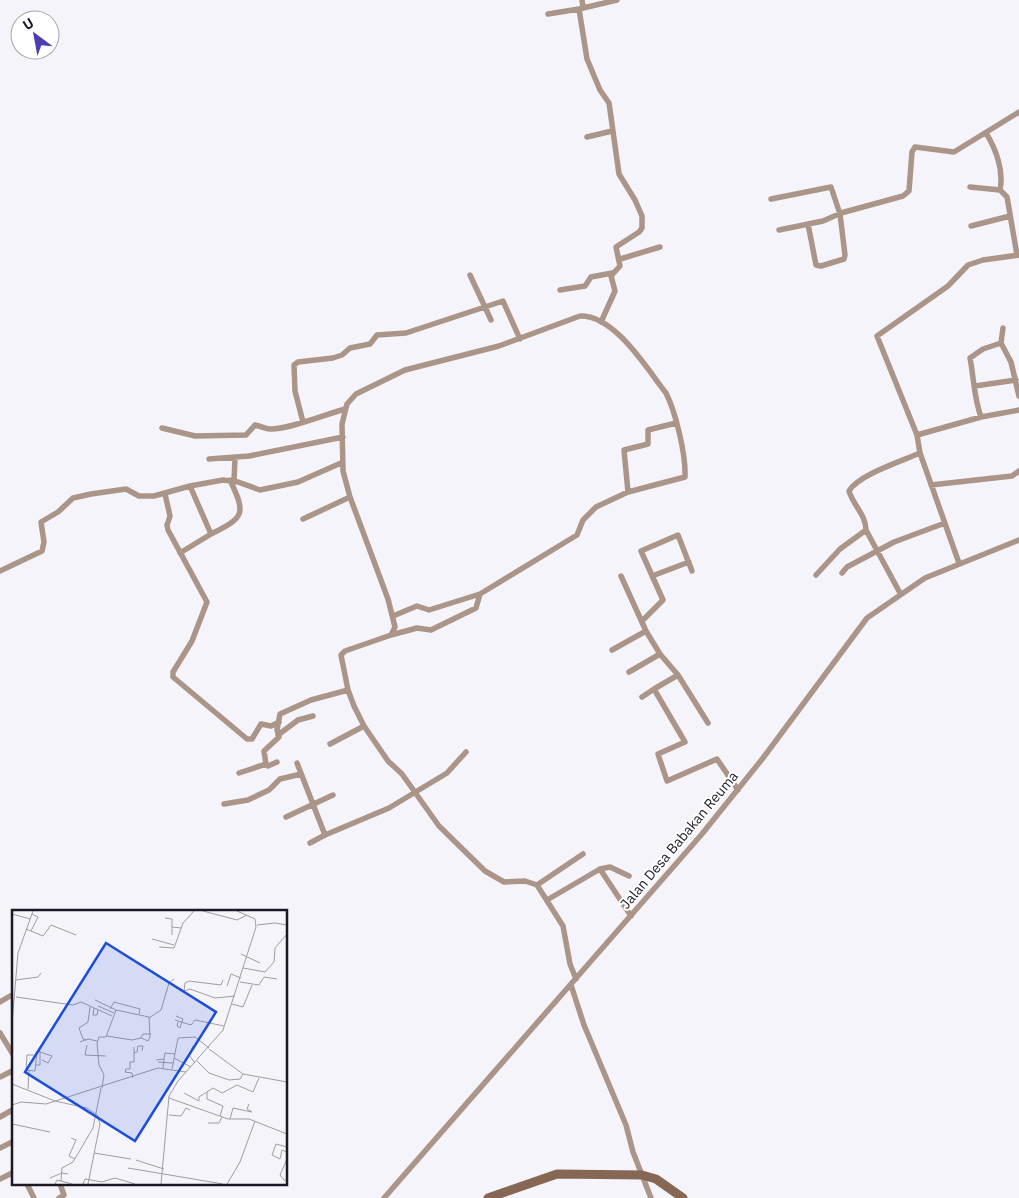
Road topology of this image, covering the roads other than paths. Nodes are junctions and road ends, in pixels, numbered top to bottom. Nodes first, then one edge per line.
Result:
1 (582, 0) edge
2 (617, 0) edge
3 (581, 8) junction
4 (548, 14) dead end
5 (1019, 112) edge
6 (612, 131) junction
7 (986, 133) junction
8 (587, 137) dead end
9 (970, 187) dead end
10 (1000, 190) junction
11 (771, 199) dead end
12 (840, 214) junction
13 (1010, 216) junction
14 (808, 224) junction
15 (971, 226) dead end
16 (779, 230) dead end
17 (660, 247) dead end
18 (1018, 255) edge
19 (620, 259) junction
20 (612, 273) junction
21 (470, 275) dead end
22 (560, 290) dead end
23 (485, 306) junction
24 (491, 320) dead end
25 (601, 322) junction
26 (1003, 328) dead end
27 (520, 339) junction
28 (1001, 343) junction
29 (1016, 380) junction
30 (975, 386) junction
31 (1019, 396) edge
32 (345, 409) junction
33 (1019, 410) edge
34 (981, 417) junction
35 (303, 422) junction
36 (676, 423) junction
37 (162, 428) dead end
38 (917, 435) junction
39 (343, 437) junction
40 (920, 453) junction
41 (235, 458) junction
42 (209, 459) dead end
43 (341, 463) junction
44 (1019, 472) edge
45 (232, 481) junction
46 (932, 485) junction
47 (190, 486) junction
48 (628, 492) junction
49 (165, 494) junction
50 (350, 497) junction
51 (303, 519) dead end
52 (945, 523) junction
53 (866, 530) junction
54 (211, 534) junction
55 (1019, 540) edge
56 (878, 550) junction
57 (180, 553) junction
58 (689, 562) junction
59 (959, 563) junction
60 (0, 571) edge
61 (692, 571) dead end
62 (842, 573) dead end
63 (816, 575) dead end
64 (620, 576) dead end
65 (652, 576) junction
66 (900, 593) junction
67 (480, 594) junction
68 (392, 616) junction
69 (642, 621) junction
70 (646, 631) junction
71 (391, 635) junction
72 (612, 650) dead end
73 (660, 654) junction
74 (629, 672) dead end
75 (678, 675) junction
76 (654, 689) junction
77 (348, 690) junction
78 (642, 696) dead end
79 (313, 716) dead end
80 (278, 722) junction
81 (708, 723) dead end
82 (364, 726) junction
83 (278, 735) junction
84 (330, 744) dead end
85 (466, 752) dead end
86 (277, 762) dead end
87 (298, 763) dead end
88 (266, 764) junction
89 (238, 773) dead end
90 (301, 774) junction
91 (738, 790) junction
92 (414, 793) junction
93 (333, 795) dead end
94 (224, 804) dead end
95 (313, 806) junction
96 (286, 817) dead end
97 (325, 835) junction
98 (310, 843) dead end
99 (583, 854) dead end
100 (600, 869) junction
101 (629, 876) dead end
102 (537, 885) junction
103 (547, 900) junction
104 (631, 916) junction
105 (576, 979) junction
106 (571, 985) junction
107 (12, 996) edge
108 (0, 1002) edge
109 (1, 1036) edge
110 (12, 1053) edge
111 (12, 1071) edge
112 (0, 1077) edge
113 (12, 1110) edge
114 (0, 1116) edge
115 (12, 1142) edge
116 (0, 1148) edge
117 (12, 1173) edge
118 (642, 1176) junction
119 (0, 1179) edge
120 (28, 1186) edge
121 (61, 1186) edge
122 (34, 1198) edge
123 (59, 1198) edge
124 (384, 1198) edge
125 (488, 1198) edge
126 (651, 1198) edge
127 (683, 1198) edge

1 - 3 street
2 - 3 street
3 - 4 street
3 - 6 street
5 - 7 street
6 - 8 street
6 - 19 street
7 - 10 street
7 - 12 street
9 - 10 street
10 - 13 street
11 - 12 street
12 - 14 street
12 - 14 street
13 - 15 street
13 - 18 street
14 - 16 street
17 - 19 street
18 - 38 street
19 - 20 street
20 - 22 street
20 - 25 street
21 - 23 street
23 - 24 street
23 - 27 street
23 - 35 street
25 - 27 street
25 - 36 street
26 - 28 street
27 - 32 street
28 - 29 street
28 - 30 street
29 - 30 street
29 - 31 street
30 - 34 street
32 - 35 street
32 - 39 street
33 - 34 street
34 - 38 street
35 - 37 street
36 - 48 street
36 - 48 street
38 - 40 street
39 - 41 street
39 - 43 street
40 - 46 street
40 - 53 street
41 - 42 street
41 - 45 street
43 - 45 street
43 - 50 street
44 - 46 street
45 - 47 street
45 - 54 street
46 - 52 street
47 - 49 street
47 - 54 street
48 - 67 street
49 - 57 street
49 - 60 street
50 - 51 street
50 - 68 street
52 - 56 street
52 - 59 street
53 - 56 street
53 - 63 street
54 - 57 street
55 - 59 street, Jalan Desa Babakan Reuma
56 - 62 street
56 - 66 street
57 - 80 street
58 - 61 street
58 - 65 street
58 - 65 street
59 - 66 street, Jalan Desa Babakan Reuma
64 - 69 street
65 - 69 street
66 - 91 street, Jalan Desa Babakan Reuma
67 - 68 street
67 - 71 street
68 - 71 street
69 - 70 street
70 - 72 street
70 - 73 street
71 - 77 street
73 - 74 street
73 - 75 street
75 - 76 street
75 - 81 street
76 - 78 street
76 - 91 street
77 - 80 street
77 - 82 street
79 - 83 street
80 - 83 street
82 - 84 street
82 - 92 street
83 - 88 street
85 - 92 street
86 - 88 street
87 - 90 street
88 - 89 street
90 - 94 street
90 - 95 street
91 - 104 street, Jalan Desa Babakan Reuma
92 - 97 street
92 - 102 street
93 - 95 street
95 - 96 street
95 - 97 street
97 - 98 street
99 - 102 street
100 - 101 street
100 - 103 street
100 - 104 street
102 - 103 street
103 - 105 street
104 - 105 street, Jalan Desa Babakan Reuma
105 - 106 street, Jalan Desa Babakan Reuma
106 - 118 street
106 - 124 street, Jalan Desa Babakan Reuma
107 - 108 street
109 - 110 street
111 - 112 street
113 - 114 street
115 - 116 street
117 - 119 street
118 - 125 main road
118 - 126 street
118 - 127 main road
120 - 122 street
121 - 123 street

